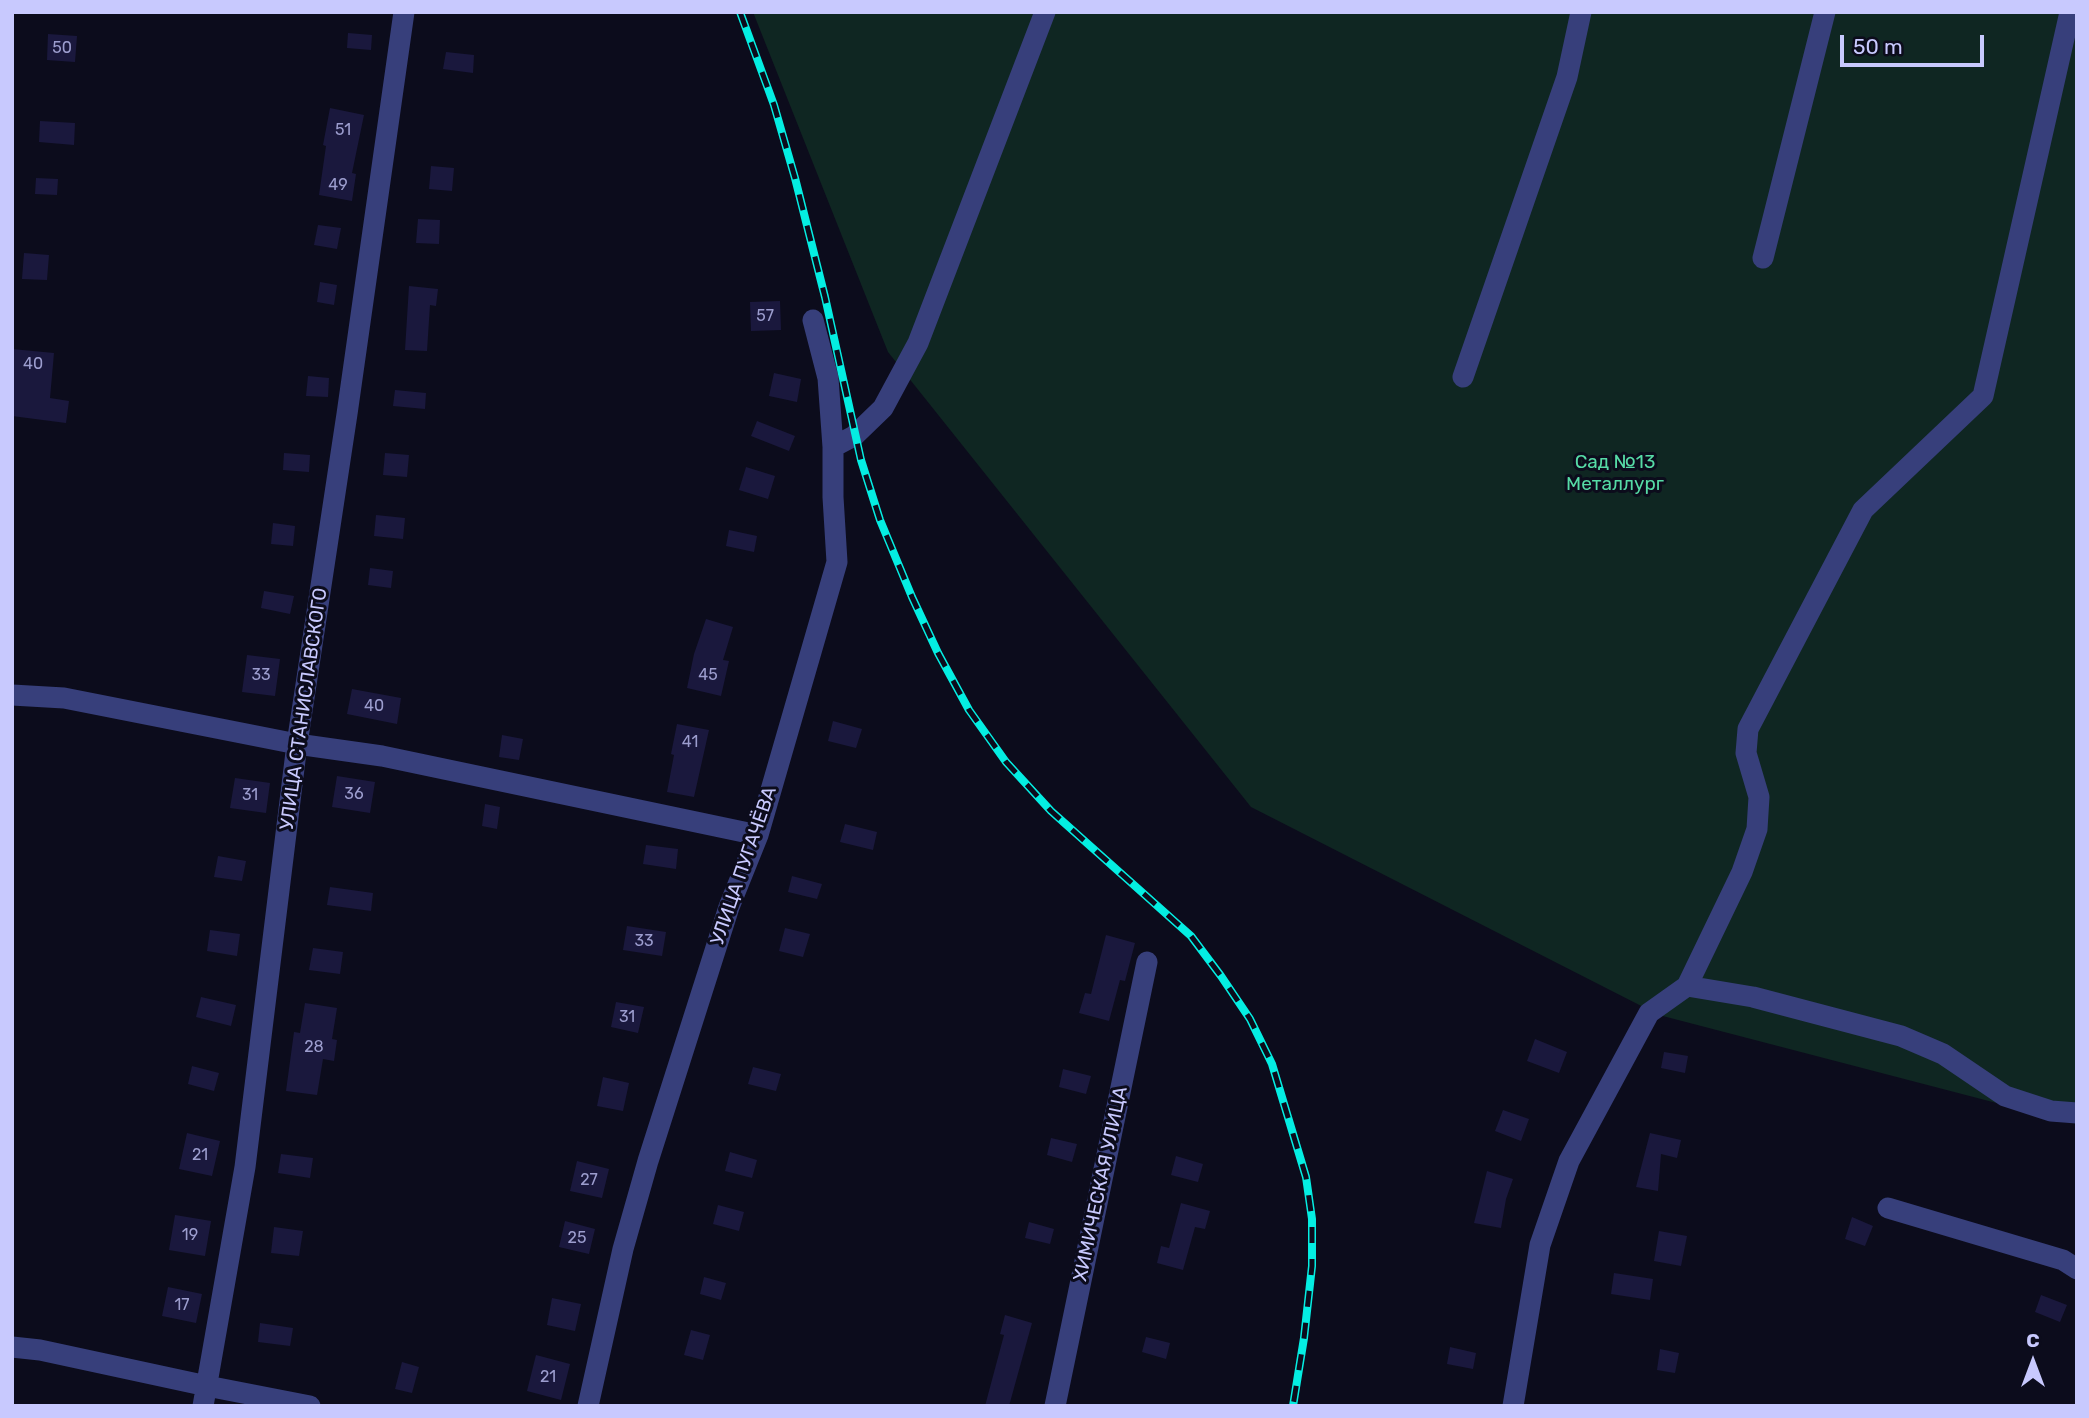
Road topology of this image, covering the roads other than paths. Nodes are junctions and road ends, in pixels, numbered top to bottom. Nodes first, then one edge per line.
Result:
1 (404, 12) edge
2 (1045, 12) edge
3 (1581, 12) edge
4 (1825, 12) edge
5 (2071, 14) edge
6 (1763, 258) dead end
7 (813, 320) dead end
8 (1464, 377) dead end
9 (834, 447) junction
10 (12, 695) edge
11 (297, 744) junction
12 (758, 835) junction
13 (1147, 962) dead end
14 (1686, 986) junction
15 (2077, 1113) edge
16 (1888, 1208) dead end
17 (2077, 1269) edge
18 (12, 1347) edge
19 (205, 1396) edge
20 (310, 1406) edge
21 (588, 1406) edge
22 (1055, 1406) edge
23 (1513, 1406) edge

1 - 11 street, УЛИЦА СТАНИСЛАВСКОГО
2 - 9 street
3 - 8 street
4 - 6 street
5 - 14 street
7 - 9 street, УЛИЦА ПУГАЧЁВА
9 - 12 street, УЛИЦА ПУГАЧЁВА
10 - 11 street
11 - 12 street
11 - 19 street, УЛИЦА СТАНИСЛАВСКОГО
12 - 21 street, УЛИЦА ПУГАЧЁВА
13 - 22 street, ХИМИЧЕСКАЯ УЛИЦА
14 - 15 street
14 - 23 street
16 - 17 street
18 - 19 street
19 - 20 street

